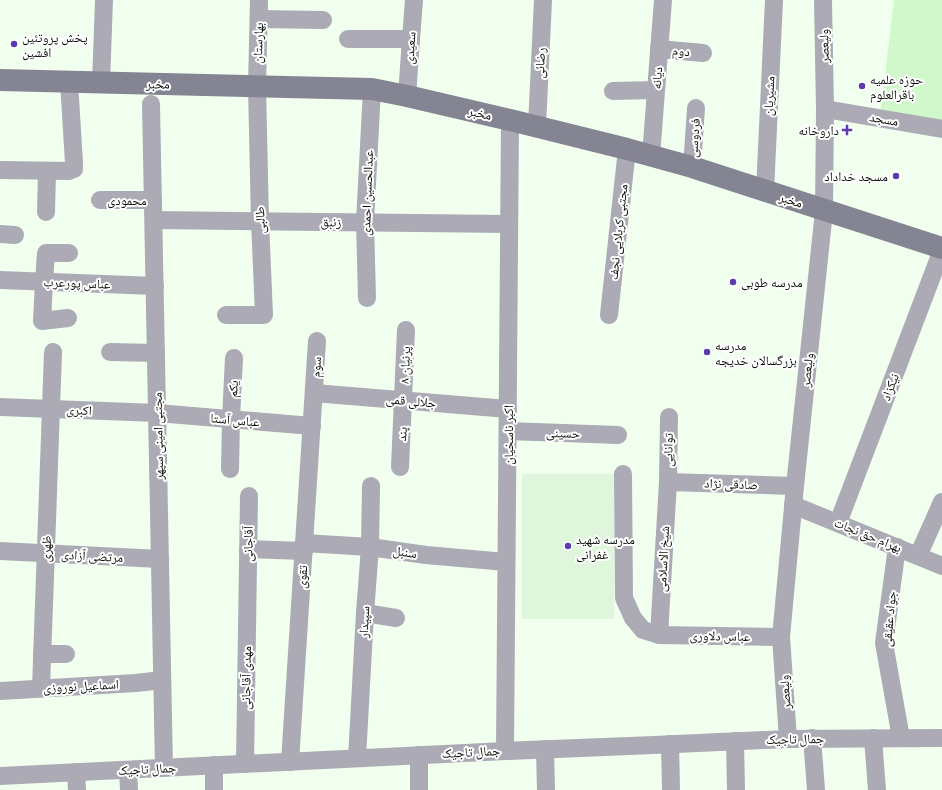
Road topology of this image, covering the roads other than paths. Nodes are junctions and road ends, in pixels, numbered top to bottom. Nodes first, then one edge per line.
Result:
1 (104, 0) edge
2 (260, 0) edge
3 (414, 0) edge
4 (543, 0) edge
5 (663, 0) edge
6 (774, 0) edge
7 (823, 0) edge
8 (259, 19) junction
9 (323, 20) dead end
10 (348, 39) dead end
11 (411, 39) junction
12 (659, 49) junction
13 (703, 53) dead end
14 (0, 80) edge
15 (69, 82) junction
16 (101, 83) junction
17 (257, 86) junction
18 (372, 89) junction
19 (613, 90) dead end
20 (656, 90) junction
21 (408, 96) junction
22 (152, 104) dead end
23 (696, 108) dead end
24 (825, 109) junction
25 (510, 120) junction
26 (537, 126) junction
27 (942, 129) edge
28 (626, 149) junction
29 (651, 156) junction
30 (692, 168) junction
31 (0, 170) edge
32 (47, 171) junction
33 (765, 191) junction
34 (100, 200) dead end
35 (153, 200) junction
36 (824, 211) junction
37 (46, 212) dead end
38 (154, 220) junction
39 (260, 221) junction
40 (365, 222) junction
41 (509, 224) junction
42 (942, 249) edge
43 (69, 253) dead end
44 (0, 280) edge
45 (44, 282) junction
46 (155, 286) junction
47 (367, 298) dead end
48 (609, 314) dead end
49 (226, 315) dead end
50 (68, 318) dead end
51 (406, 330) dead end
52 (317, 341) dead end
53 (53, 352) dead end
54 (110, 352) dead end
55 (156, 353) junction
56 (234, 358) dead end
57 (314, 393) junction
58 (403, 400) junction
59 (0, 407) edge
60 (52, 409) junction
61 (508, 409) junction
62 (157, 414) junction
63 (669, 417) dead end
64 (231, 419) junction
65 (312, 426) junction
66 (508, 431) junction
67 (618, 435) dead end
68 (400, 467) dead end
69 (230, 469) dead end
70 (623, 474) dead end
71 (668, 482) junction
72 (370, 486) dead end
73 (795, 486) junction
74 (249, 496) dead end
75 (942, 502) edge
76 (793, 505) junction
77 (838, 523) junction
78 (304, 547) junction
79 (370, 547) junction
80 (897, 547) junction
81 (248, 549) junction
82 (0, 551) edge
83 (46, 554) junction
84 (918, 556) junction
85 (160, 559) junction
86 (506, 562) junction
87 (942, 566) edge
88 (247, 592) joint
89 (365, 613) junction
90 (396, 618) dead end
91 (659, 635) junction
92 (781, 637) junction
93 (42, 654) junction
94 (66, 654) dead end
95 (162, 680) junction
96 (41, 688) junction
97 (0, 691) edge
98 (812, 738) junction
99 (873, 738) junction
100 (901, 738) junction
101 (942, 738) edge
102 (788, 739) junction
103 (735, 741) junction
104 (670, 744) junction
105 (545, 749) junction
106 (505, 751) junction
107 (419, 755) junction
108 (357, 758) junction
109 (290, 762) junction
110 (244, 764) junction
111 (214, 766) junction
112 (164, 768) junction
113 (128, 770) junction
114 (0, 776) edge
115 (76, 781) edge
116 (128, 790) edge
117 (214, 790) edge
118 (419, 790) edge
119 (546, 790) edge
120 (671, 790) edge
121 (736, 790) edge
122 (816, 790) edge
123 (877, 790) edge

1 - 16 street
2 - 8 street, بهارستان
3 - 11 street, سعیدی
4 - 26 street, رضائی
5 - 12 street, دیانه
6 - 33 street, مشیریان
7 - 24 street, ولیعصر
8 - 9 street
8 - 17 street, بهارستان
10 - 11 street
11 - 21 street, سعیدی
12 - 13 street, دوم
12 - 20 street, دیانه
14 - 15 main road, مخبر
15 - 16 main road, مخبر
15 - 32 street
16 - 17 main road, مخبر
17 - 18 main road, مخبر
17 - 39 street, طالبی
18 - 21 main road, مخبر
18 - 40 street, عبدالحسین احمدی
19 - 20 street
20 - 29 street, دیانه
21 - 25 main road, مخبر
22 - 35 street, مجتبی امینی سپهر
23 - 30 street, فردوسی
24 - 27 street, مسجد
24 - 36 street, ولیعصر
25 - 26 main road, مخبر
25 - 41 street, اکبر ناسخیان
26 - 28 main road, مخبر
28 - 29 main road, مخبر
28 - 48 street, مجتبی کربلایی نجف
29 - 30 main road, مخبر
30 - 33 main road, مخبر
31 - 32 street
32 - 37 street
33 - 36 main road, مخبر
34 - 35 street, محمودی
35 - 38 street, مجتبی امینی سپهر
36 - 42 main road, مخبر
36 - 73 street, ولیعصر
38 - 39 street, زنبق
38 - 46 street, مجتبی امینی سپهر
39 - 40 street, زنبق
39 - 49 street, طالبی
40 - 41 street, زنبق
40 - 47 street, عبدالحسین احمدی
41 - 61 street, اکبر ناسخیان
42 - 77 street, نیکزاد
43 - 45 street
44 - 45 street, عباس پورعرب
45 - 46 street, عباس پورعرب
45 - 50 street
46 - 55 street, مجتبی امینی سپهر
51 - 58 street, پرنیان ۸
52 - 57 street, سوم
53 - 60 street, ظهری
54 - 55 street
55 - 62 street, مجتبی امینی سپهر
56 - 64 street, یکم
57 - 58 street, جلالی قمی
57 - 65 street, تقوی
58 - 61 street, جلالی قمی
58 - 68 street, پند
59 - 60 street, اکبری
60 - 62 street, اکبری
60 - 83 street, ظهری
61 - 66 street, اکبر ناسخیان
62 - 64 street, عباس آستا
62 - 85 street, مجتبی امینی سپهر
63 - 71 street, توانایی
64 - 65 street, عباس آستا
64 - 69 street, یکم
65 - 78 street, تقوی
66 - 67 street, حسینی
66 - 86 street, اکبر ناسخیان
70 - 91 street
71 - 73 street, صادقی نژاد
71 - 91 street, شیخ الاسلامی
72 - 79 street, سپیدار
73 - 76 street, ولیعصر
74 - 81 street, آقاجانی
75 - 84 street
76 - 77 street, بهرام حق نجات
76 - 92 street, ولیعصر
77 - 80 street, بهرام حق نجات
78 - 79 street, سنبل
78 - 81 street, سنبل
78 - 109 street, تقوی
79 - 86 street, سنبل
79 - 89 street, سپیدار
80 - 84 street, بهرام حق نجات
80 - 100 street, جواد عقیقی
81 - 88 street, آقاجانی
82 - 83 street, مرتضی آزادی
83 - 85 street, مرتضی آزادی
83 - 93 street, ظهری
84 - 87 street, بهرام حق نجات
85 - 95 street, مجتبی امینی سپهر
86 - 106 street, اکبر ناسخیان
88 - 110 street, مهدی آقاجانی
89 - 90 street
89 - 108 street, سپیدار
91 - 92 street, عباس دلاوری
92 - 102 street, ولیعصر
93 - 94 street
93 - 96 street, ظهری
95 - 96 street, اسماعیل نوروزی
95 - 112 street, مجتبی امینی سپهر
96 - 97 street, اسماعیل نوروزی
98 - 99 street, جمال تاجیک
98 - 102 street, جمال تاجیک
98 - 122 street
99 - 100 street, جمال تاجیک
99 - 123 street
100 - 101 street, جمال تاجیک
102 - 103 street, جمال تاجیک
103 - 104 street, جمال تاجیک
103 - 121 street
104 - 105 street, جمال تاجیک
104 - 120 street
105 - 106 street, جمال تاجیک
105 - 119 street
106 - 107 street, جمال تاجیک
107 - 108 street, جمال تاجیک
107 - 118 street
108 - 109 street, جمال تاجیک
109 - 110 street, جمال تاجیک
110 - 111 street, جمال تاجیک
111 - 112 street, جمال تاجیک
111 - 117 street
112 - 113 street, جمال تاجیک
113 - 115 street, جمال تاجیک
113 - 116 street
114 - 115 street, جمال تاجیک

